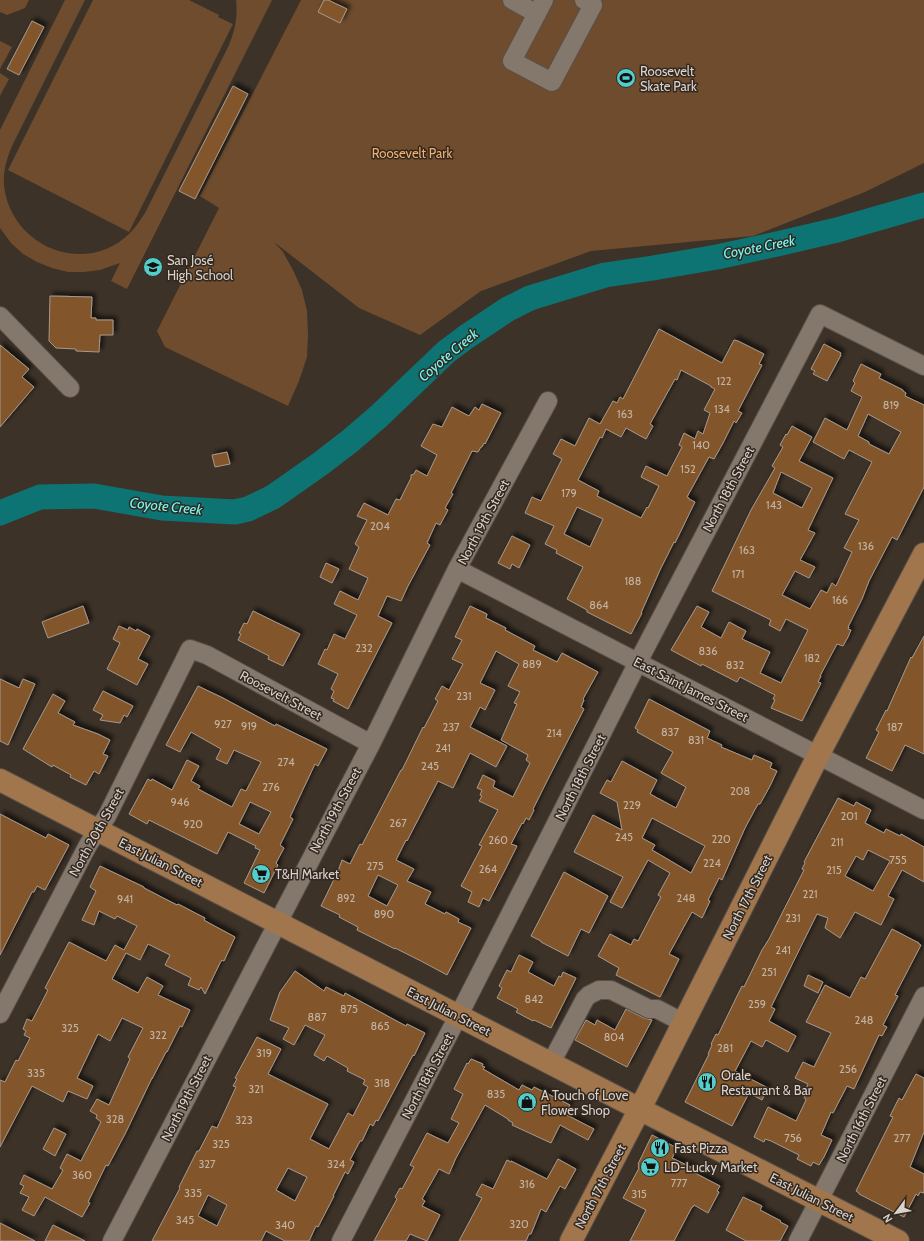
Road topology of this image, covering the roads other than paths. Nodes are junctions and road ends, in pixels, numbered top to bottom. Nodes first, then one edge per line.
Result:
1 (512, 0) edge
2 (584, 0) edge
3 (541, 7) edge
4 (0, 316) edge
5 (924, 366) edge
6 (70, 388) dead end
7 (548, 401) dead end
8 (924, 554) edge
9 (457, 569) junction
10 (190, 649) joint
11 (638, 662) junction
12 (371, 744) junction
13 (818, 755) junction
14 (0, 780) edge
15 (924, 810) edge
16 (98, 830) junction
17 (278, 922) junction
18 (924, 996) edge
19 (0, 1014) edge
20 (458, 1016) junction
21 (684, 1023) junction
22 (551, 1063) junction
23 (640, 1109) junction
24 (819, 1200) junction
25 (112, 1241) edge
26 (341, 1241) edge
27 (571, 1241) edge
28 (798, 1241) edge
29 (898, 1241) edge

1 - 3 street
2 - 3 street
4 - 6 street
5 - 11 street, North 18th Street
7 - 9 street, North 19th Street
8 - 13 main road, North 17th Street
9 - 11 street, East Saint James Street
9 - 12 street, North 19th Street
10 - 12 street, Roosevelt Street
10 - 16 street, North 20th Street
11 - 13 street, East Saint James Street
11 - 20 street, North 18th Street
12 - 17 street, North 19th Street
13 - 15 street, East Saint James Street
13 - 21 main road, North 17th Street
14 - 16 main road, East Julian Street
16 - 17 main road, East Julian Street
16 - 19 street, North 20th Street
17 - 20 main road, East Julian Street
17 - 25 street, North 19th Street
18 - 24 street, North 16th Street
20 - 22 main road, East Julian Street
20 - 26 street, North 18th Street
21 - 22 street
21 - 23 main road, North 17th Street
22 - 23 main road, East Julian Street
23 - 24 main road, East Julian Street
23 - 27 main road, North 17th Street
24 - 28 street, North 16th Street
24 - 29 main road, East Julian Street

